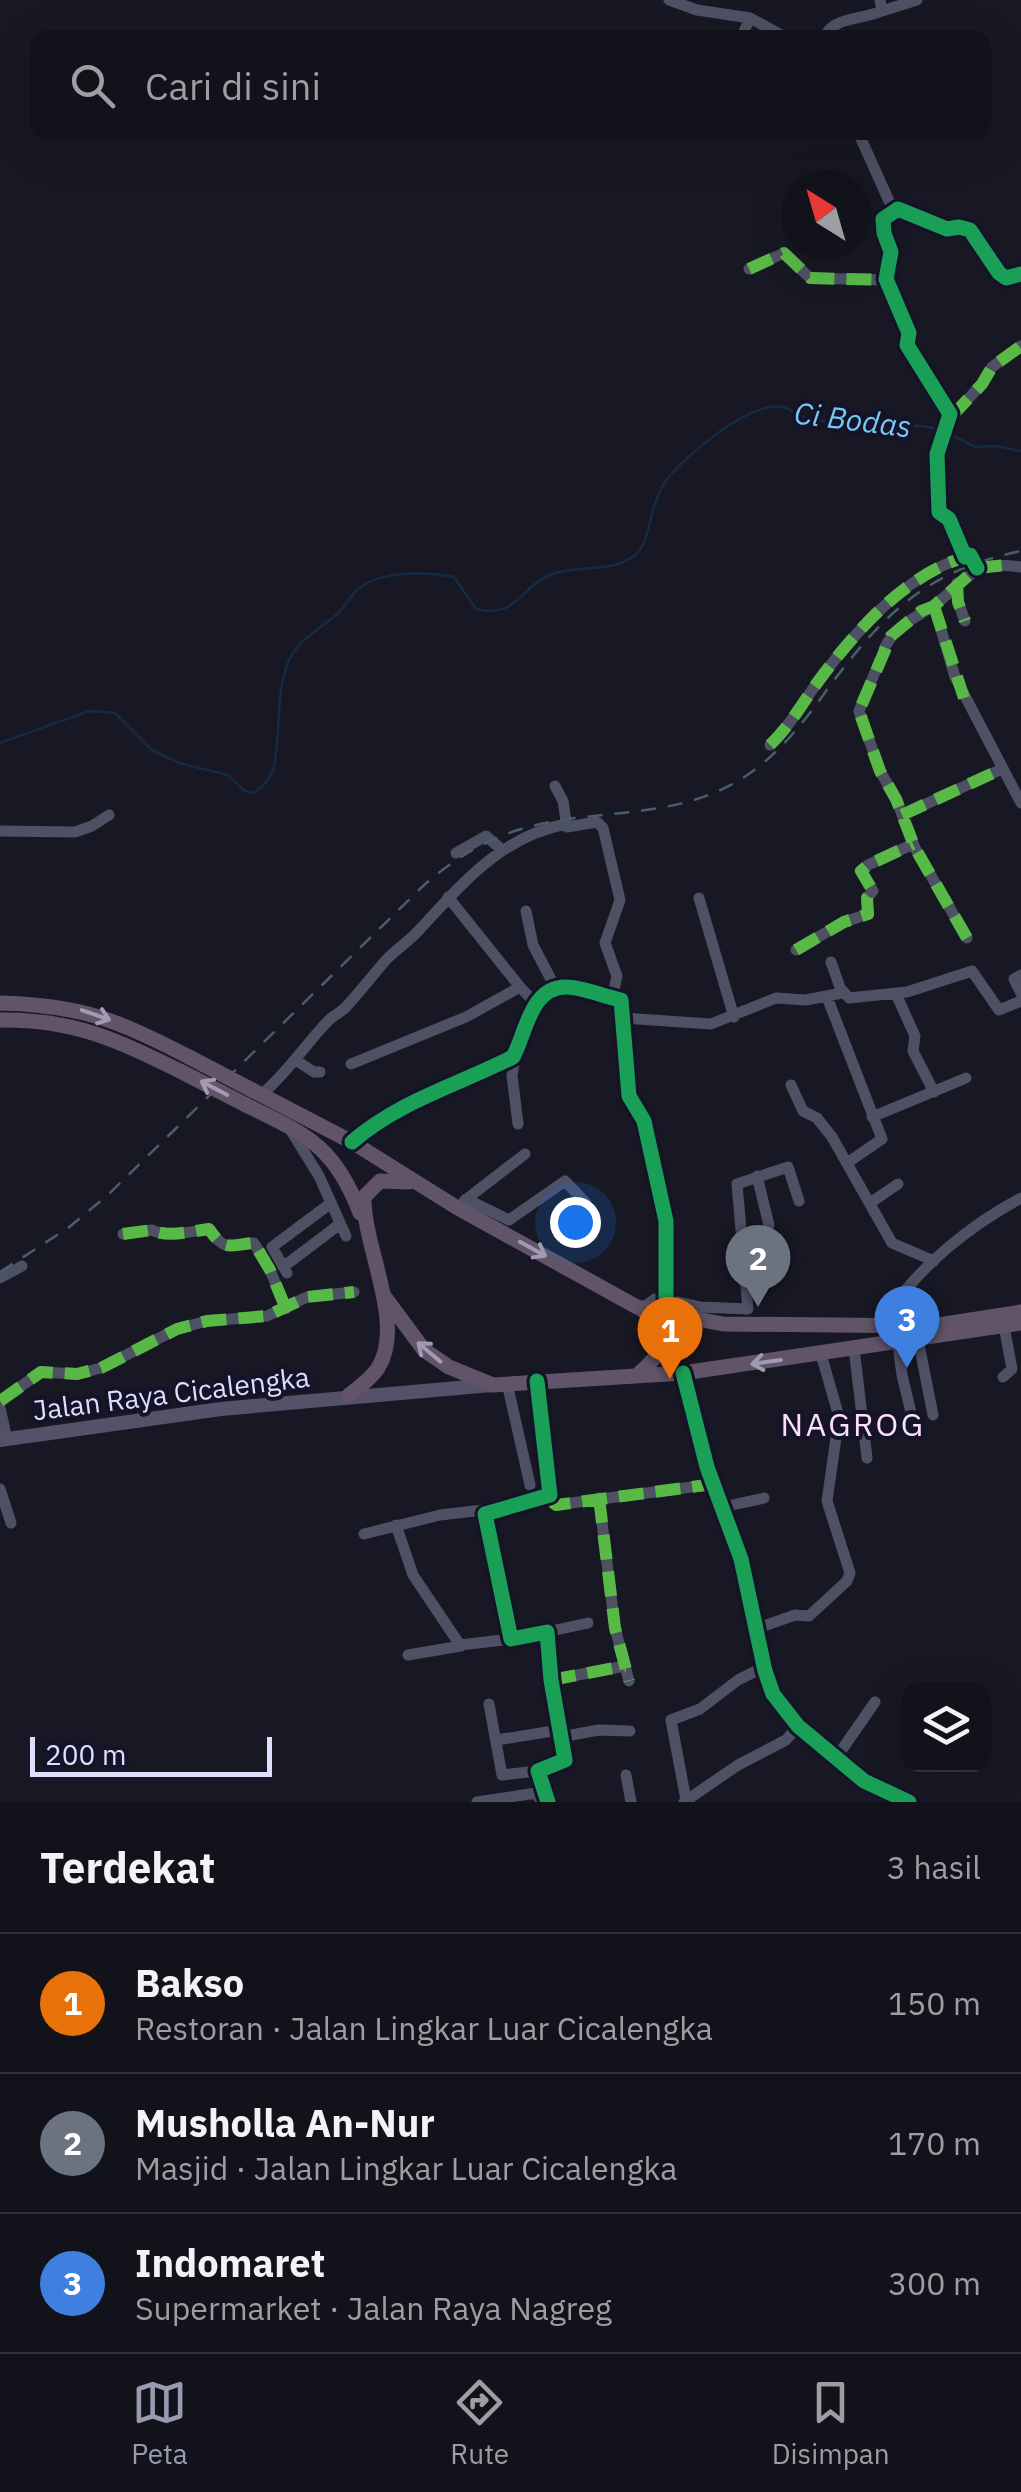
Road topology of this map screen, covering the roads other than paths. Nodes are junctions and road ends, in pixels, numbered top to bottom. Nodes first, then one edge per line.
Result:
1 (669, 0) edge
2 (918, 0) edge
3 (881, 6) edge
4 (750, 18) junction
5 (745, 30) edge
6 (772, 30) edge
7 (826, 30) edge
8 (862, 140) edge
9 (893, 210) junction
10 (749, 270) dead end
11 (1021, 274) edge
12 (887, 280) junction
13 (1021, 346) edge
14 (946, 426) junction
15 (965, 557) junction
16 (1021, 567) edge
17 (977, 568) junction
18 (956, 583) junction
19 (934, 606) junction
20 (965, 621) dead end
21 (770, 746) dead end
22 (1002, 769) junction
23 (555, 786) dead end
24 (1021, 803) edge
25 (109, 815) dead end
26 (902, 815) junction
27 (566, 824) junction
28 (0, 831) edge
29 (913, 844) junction
30 (501, 849) junction
31 (456, 853) dead end
32 (448, 897) junction
33 (698, 898) dead end
34 (526, 911) dead end
35 (967, 938) dead end
36 (796, 950) dead end
37 (831, 962) dead end
38 (1021, 975) edge
39 (520, 987) junction
40 (556, 989) junction
41 (843, 991) junction
42 (896, 994) junction
43 (827, 997) junction
44 (1021, 997) edge
45 (612, 998) junction
46 (0, 1004) edge
47 (536, 1004) junction
48 (734, 1017) junction
49 (623, 1018) junction
50 (0, 1020) edge
51 (516, 1053) junction
52 (297, 1061) junction
53 (186, 1064) junction
54 (351, 1064) dead end
55 (320, 1072) dead end
56 (966, 1078) dead end
57 (791, 1085) dead end
58 (934, 1092) junction
59 (253, 1096) junction
60 (872, 1117) junction
61 (518, 1124) dead end
62 (288, 1126) junction
63 (352, 1142) junction
64 (524, 1154) dead end
65 (847, 1163) junction
66 (758, 1176) junction
67 (418, 1184) junction
68 (898, 1184) dead end
69 (1021, 1198) edge
70 (799, 1200) dead end
71 (332, 1203) junction
72 (461, 1203) junction
73 (586, 1203) dead end
74 (870, 1204) junction
75 (364, 1222) junction
76 (770, 1225) dead end
77 (123, 1234) dead end
78 (934, 1260) junction
79 (22, 1266) dead end
80 (0, 1278) edge
81 (354, 1292) dead end
82 (384, 1296) junction
83 (666, 1300) junction
84 (640, 1307) junction
85 (286, 1309) junction
86 (1021, 1312) edge
87 (1021, 1323) edge
88 (1004, 1326) junction
89 (896, 1334) junction
90 (918, 1339) junction
91 (854, 1348) junction
92 (821, 1354) junction
93 (682, 1373) junction
94 (636, 1376) junction
95 (1003, 1377) dead end
96 (537, 1382) junction
97 (500, 1384) junction
98 (349, 1396) junction
99 (0, 1401) edge
100 (0, 1408) edge
101 (934, 1415) dead end
102 (916, 1433) dead end
103 (4, 1440) edge
104 (867, 1458) dead end
105 (714, 1484) junction
106 (530, 1485) dead end
107 (0, 1489) edge
108 (548, 1498) junction
109 (598, 1498) junction
110 (764, 1498) dead end
111 (723, 1506) junction
112 (486, 1514) junction
113 (10, 1522) dead end
114 (396, 1525) junction
115 (364, 1534) dead end
116 (588, 1623) dead end
117 (756, 1629) junction
118 (546, 1632) junction
119 (512, 1639) junction
120 (461, 1646) junction
121 (408, 1655) dead end
122 (625, 1666) junction
123 (764, 1667) junction
124 (551, 1680) junction
125 (629, 1681) dead end
126 (875, 1702) dead end
127 (489, 1704) dead end
128 (798, 1726) junction
129 (630, 1731) dead end
130 (560, 1733) junction
131 (497, 1740) junction
132 (836, 1758) junction
133 (538, 1771) junction
134 (626, 1775) dead end
135 (685, 1801) edge
136 (477, 1802) edge
137 (545, 1802) edge
138 (631, 1802) edge
139 (909, 1802) edge

1 - 4 street
2 - 3 street
3 - 7 street
4 - 5 street
4 - 6 street
8 - 9 street
9 - 11 street
9 - 12 street
10 - 12 street
12 - 14 street
13 - 14 street
14 - 15 street
15 - 17 street
15 - 21 street
16 - 17 street
17 - 18 street
18 - 19 street
18 - 20 street
19 - 22 street
19 - 26 street
22 - 24 street
22 - 26 street
23 - 27 street
25 - 28 street
26 - 29 street
27 - 30 street
27 - 45 street
29 - 35 street
29 - 36 street
30 - 31 street
30 - 32 street
32 - 39 street
32 - 52 street
33 - 48 street
34 - 40 street
37 - 41 street
38 - 44 street
39 - 47 street
39 - 54 street
40 - 45 street
40 - 47 street
41 - 42 street
41 - 43 street
42 - 44 street
42 - 58 street
43 - 48 street
43 - 60 street
45 - 49 street
46 -> 53 highway
47 - 51 street
48 - 49 street
49 - 83 street
50 - 53 highway
51 - 61 street
51 - 63 street
52 - 55 street
52 - 59 street
53 - 59 highway, bridge
56 - 58 street
57 - 65 street
58 - 60 street
59 - 62 highway
59 - 63 highway
60 - 65 street
62 - 71 street
62 - 75 highway
63 - 67 highway
64 - 72 street
65 - 74 street
66 - 70 street
66 - 76 street
66 - 83 street
67 - 72 highway
67 - 75 highway
68 - 74 street
69 - 78 street
71 - 71 street
72 - 73 street
72 -> 84 highway
74 - 78 street
75 - 82 highway
77 - 85 street
78 - 89 street
79 - 80 street
81 - 85 street
97 -> 82 highway
82 - 98 highway
83 - 84 street
84 - 89 highway
84 - 94 highway
85 - 99 street
86 - 89 highway
87 - 88 highway
88 - 90 highway
88 - 95 street
89 - 90 highway
89 - 91 highway
89 - 102 street
90 - 101 street
91 - 92 highway
91 - 104 street
92 -> 93 highway
92 - 117 street
93 - 94 highway
93 - 105 street
94 - 96 highway
96 - 97 highway
96 - 108 street
97 - 98 main road, Jalan Raya Cicalengka
97 - 106 street
98 - 103 main road, Jalan Raya Cicalengka
100 - 103 street
105 - 109 street
105 - 111 street
107 - 113 street
108 - 109 street
108 - 112 street
109 - 122 street
110 - 111 street
111 - 117 street
112 - 114 street
112 - 119 street
114 - 115 street
114 - 120 street
116 - 118 street
117 - 123 street
118 - 119 street
118 - 124 street
119 - 120 street
120 - 121 street
122 - 124 street
122 - 125 street
123 - 128 street
123 - 135 street
124 - 130 street
126 - 132 street
127 - 131 street
128 - 132 street
128 - 135 street
129 - 130 street
130 - 131 street
130 - 133 street
131 - 133 street
132 - 139 street
133 - 137 street
134 - 138 street
136 - 137 street

